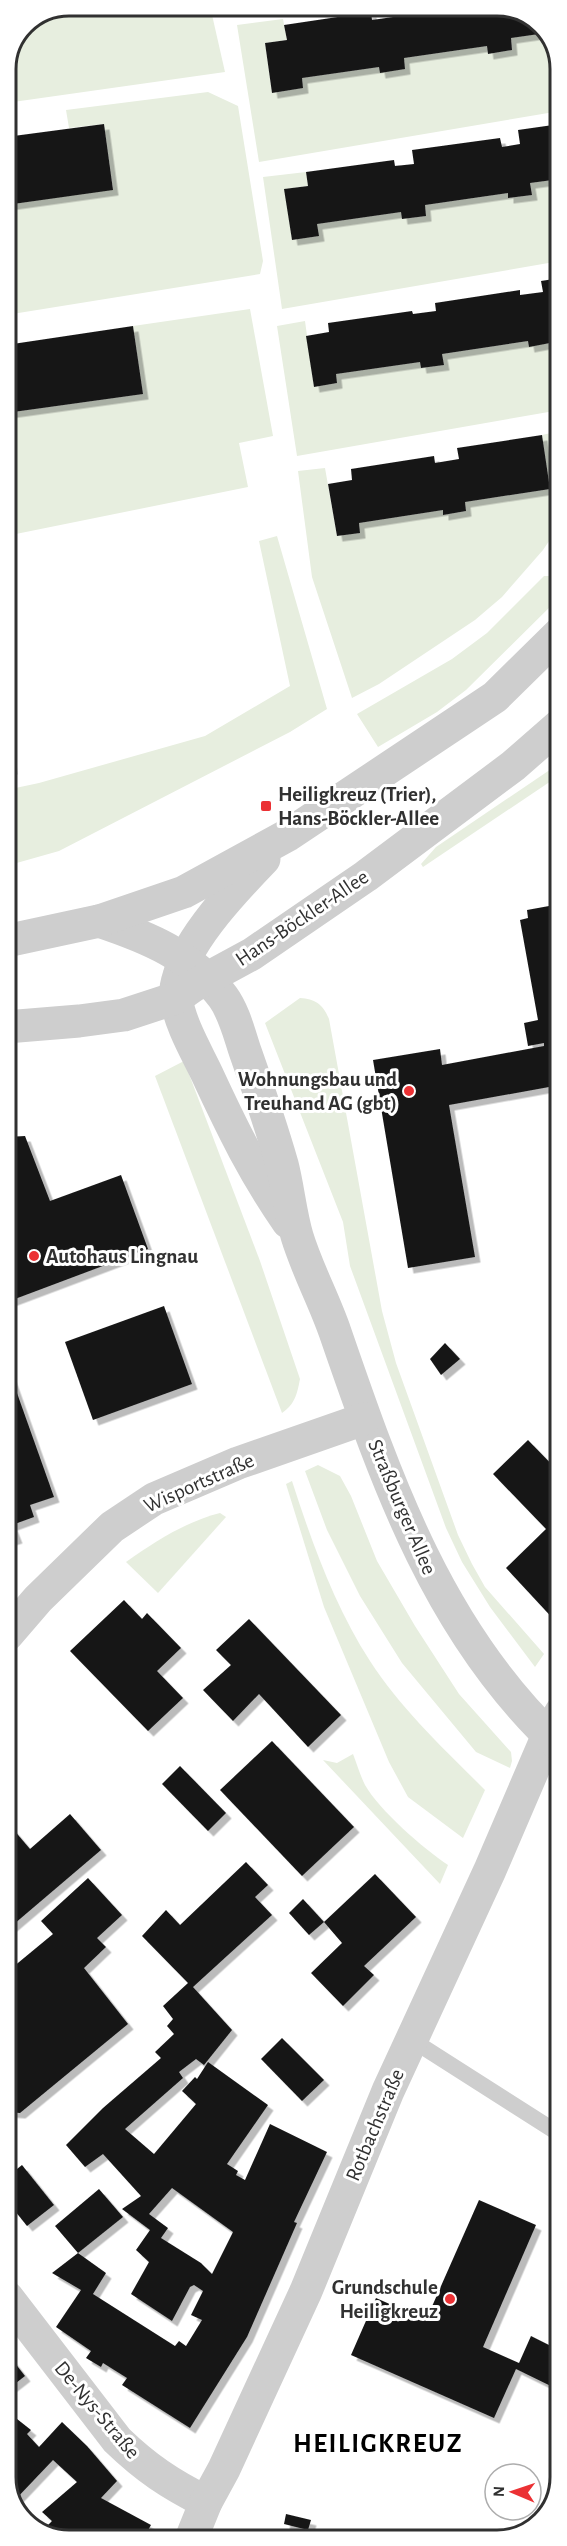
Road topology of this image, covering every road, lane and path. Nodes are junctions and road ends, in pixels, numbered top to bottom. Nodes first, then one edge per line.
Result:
1 (550, 643) edge
2 (550, 734) edge
3 (550, 748) edge
4 (513, 766) junction
5 (288, 835) junction
6 (99, 921) junction
7 (16, 939) edge
8 (196, 968) junction
9 (176, 998) junction
10 (16, 1026) edge
11 (297, 1236) junction
12 (364, 1419) junction
13 (16, 1625) edge
14 (550, 1726) edge
15 (550, 1745) edge
16 (412, 2040) junction
17 (550, 2128) edge
18 (16, 2309) edge
19 (206, 2502) junction
20 (195, 2529) edge

1 - 5 street
2 - 4 street, Hans-Böckler-Allee
3 - 4 street
4 - 8 street, Hans-Böckler-Allee
5 - 6 street
5 - 8 street
6 - 7 street
6 - 8 street
8 - 9 street
8 - 11 street, Straßburger Allee
9 - 10 street
9 - 11 street, Straßburger Allee
11 - 12 street, Straßburger Allee
12 - 13 street, Wisportstraße
12 - 14 street, Straßburger Allee
15 - 16 street, Rotbachstraße
16 - 17 lane
16 - 19 street, Rotbachstraße
18 - 19 street, De-Nys-Straße
19 - 20 street, Rotbachstraße

